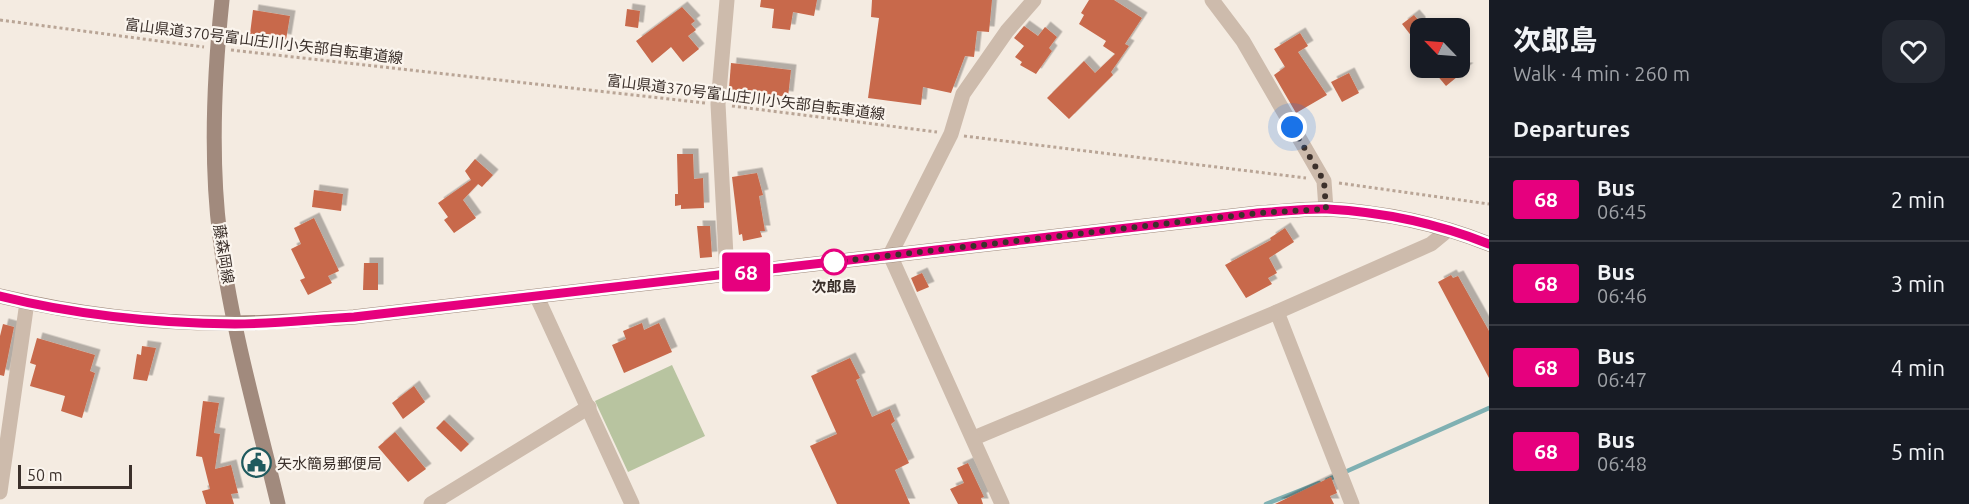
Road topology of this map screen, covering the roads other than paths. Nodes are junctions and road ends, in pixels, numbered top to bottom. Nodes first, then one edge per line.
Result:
1 (222, 0) edge
2 (727, 0) edge
3 (1034, 0) edge
4 (1212, 0) edge
5 (1326, 209) junction
6 (1448, 230) junction
7 (1489, 244) edge
8 (890, 255) junction
9 (727, 275) junction
10 (0, 296) edge
11 (537, 297) junction
12 (27, 302) junction
13 (1277, 312) junction
14 (236, 324) junction
15 (589, 407) junction
16 (974, 438) junction
17 (0, 492) edge
18 (278, 504) edge
19 (431, 504) edge
20 (632, 504) edge
21 (1002, 504) edge
22 (1352, 504) edge

1 - 14 main road, 藤森岡線
2 - 9 street
3 - 8 street
4 - 5 street
5 - 6 main road
5 - 8 main road
6 - 7 main road
6 - 13 street
8 - 9 main road
8 - 16 street
9 - 11 main road
10 - 12 main road
11 - 14 main road
11 - 15 street
12 - 14 main road
12 - 17 street
13 - 16 street
13 - 22 street
14 - 18 main road, 藤森岡線
15 - 19 street
15 - 20 street
16 - 21 street

